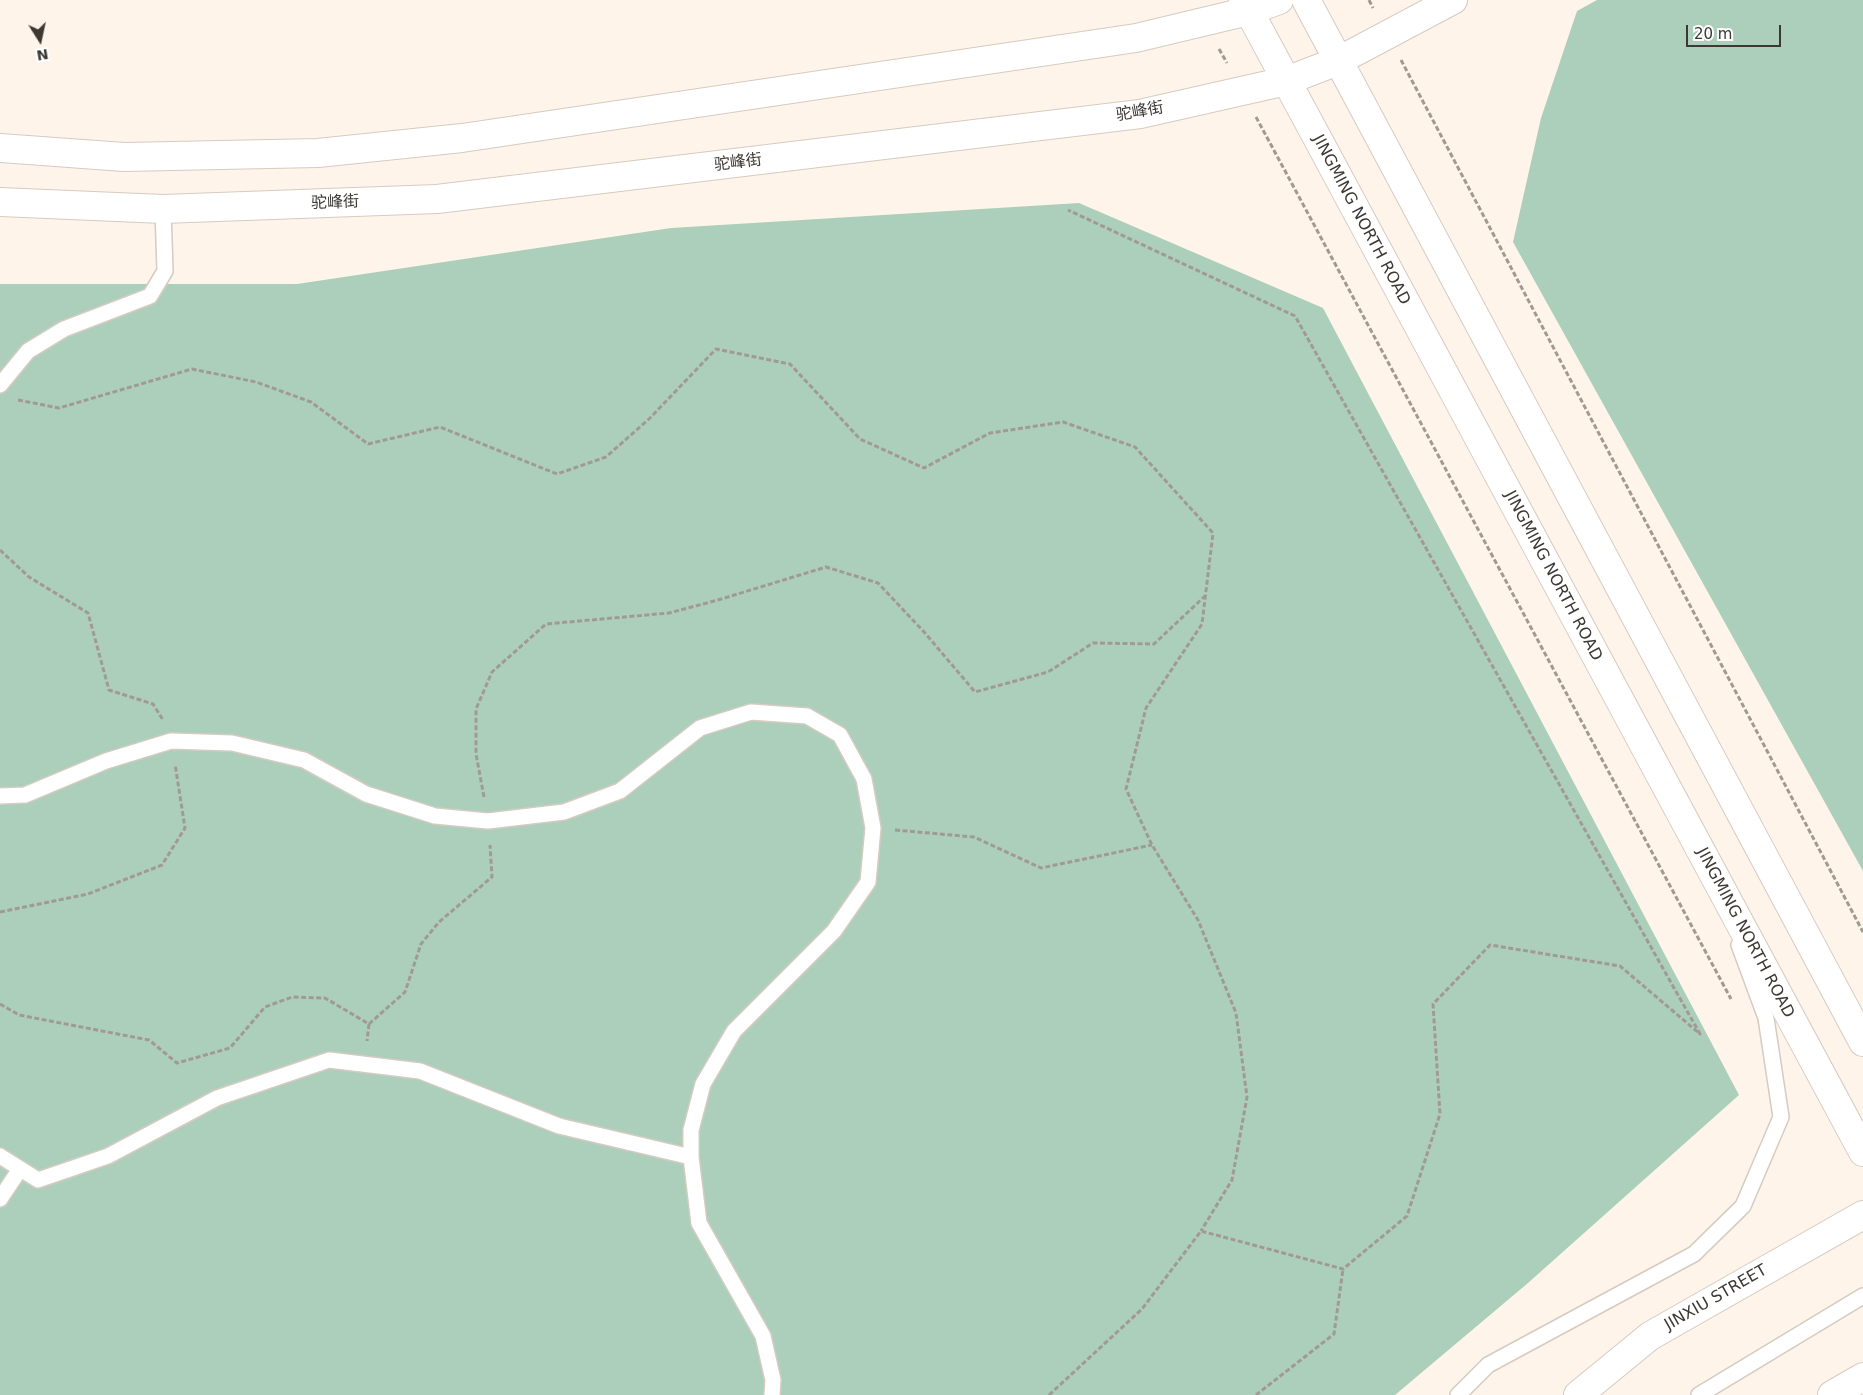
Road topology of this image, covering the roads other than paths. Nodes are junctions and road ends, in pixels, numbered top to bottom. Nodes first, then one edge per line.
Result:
1 (1278, 0) edge
2 (1306, 0) edge
3 (1453, 0) edge
4 (1246, 6) edge
5 (1338, 61) junction
6 (1286, 81) junction
7 (0, 148) edge
8 (0, 202) edge
9 (163, 209) junction
10 (0, 385) edge
11 (0, 796) edge
12 (1708, 864) junction
13 (1863, 1042) edge
14 (1863, 1152) edge
15 (0, 1156) edge
16 (691, 1157) junction
17 (20, 1169) junction
18 (0, 1199) edge
19 (1863, 1214) edge
20 (1863, 1296) edge
21 (1863, 1377) edge
22 (772, 1395) edge
23 (1458, 1395) edge
24 (1578, 1395) edge
25 (1698, 1395) edge
26 (1832, 1395) edge

1 - 4 main road
2 - 5 main road
3 - 5 main road, 驼峰街
4 - 6 main road, JINGMING NORTH ROAD
4 - 7 main road
5 - 6 main road, 驼峰街
5 - 13 main road
6 - 9 main road, 驼峰街
6 - 12 main road, JINGMING NORTH ROAD
8 - 9 main road, 驼峰街
9 - 10 lane
11 - 16 lane
12 - 14 main road, JINGMING NORTH ROAD
12 - 23 lane
15 - 17 lane
16 - 17 lane
16 - 22 lane
17 - 18 lane
19 - 24 main road, JINXIU STREET
20 - 25 lane
21 - 26 main road

